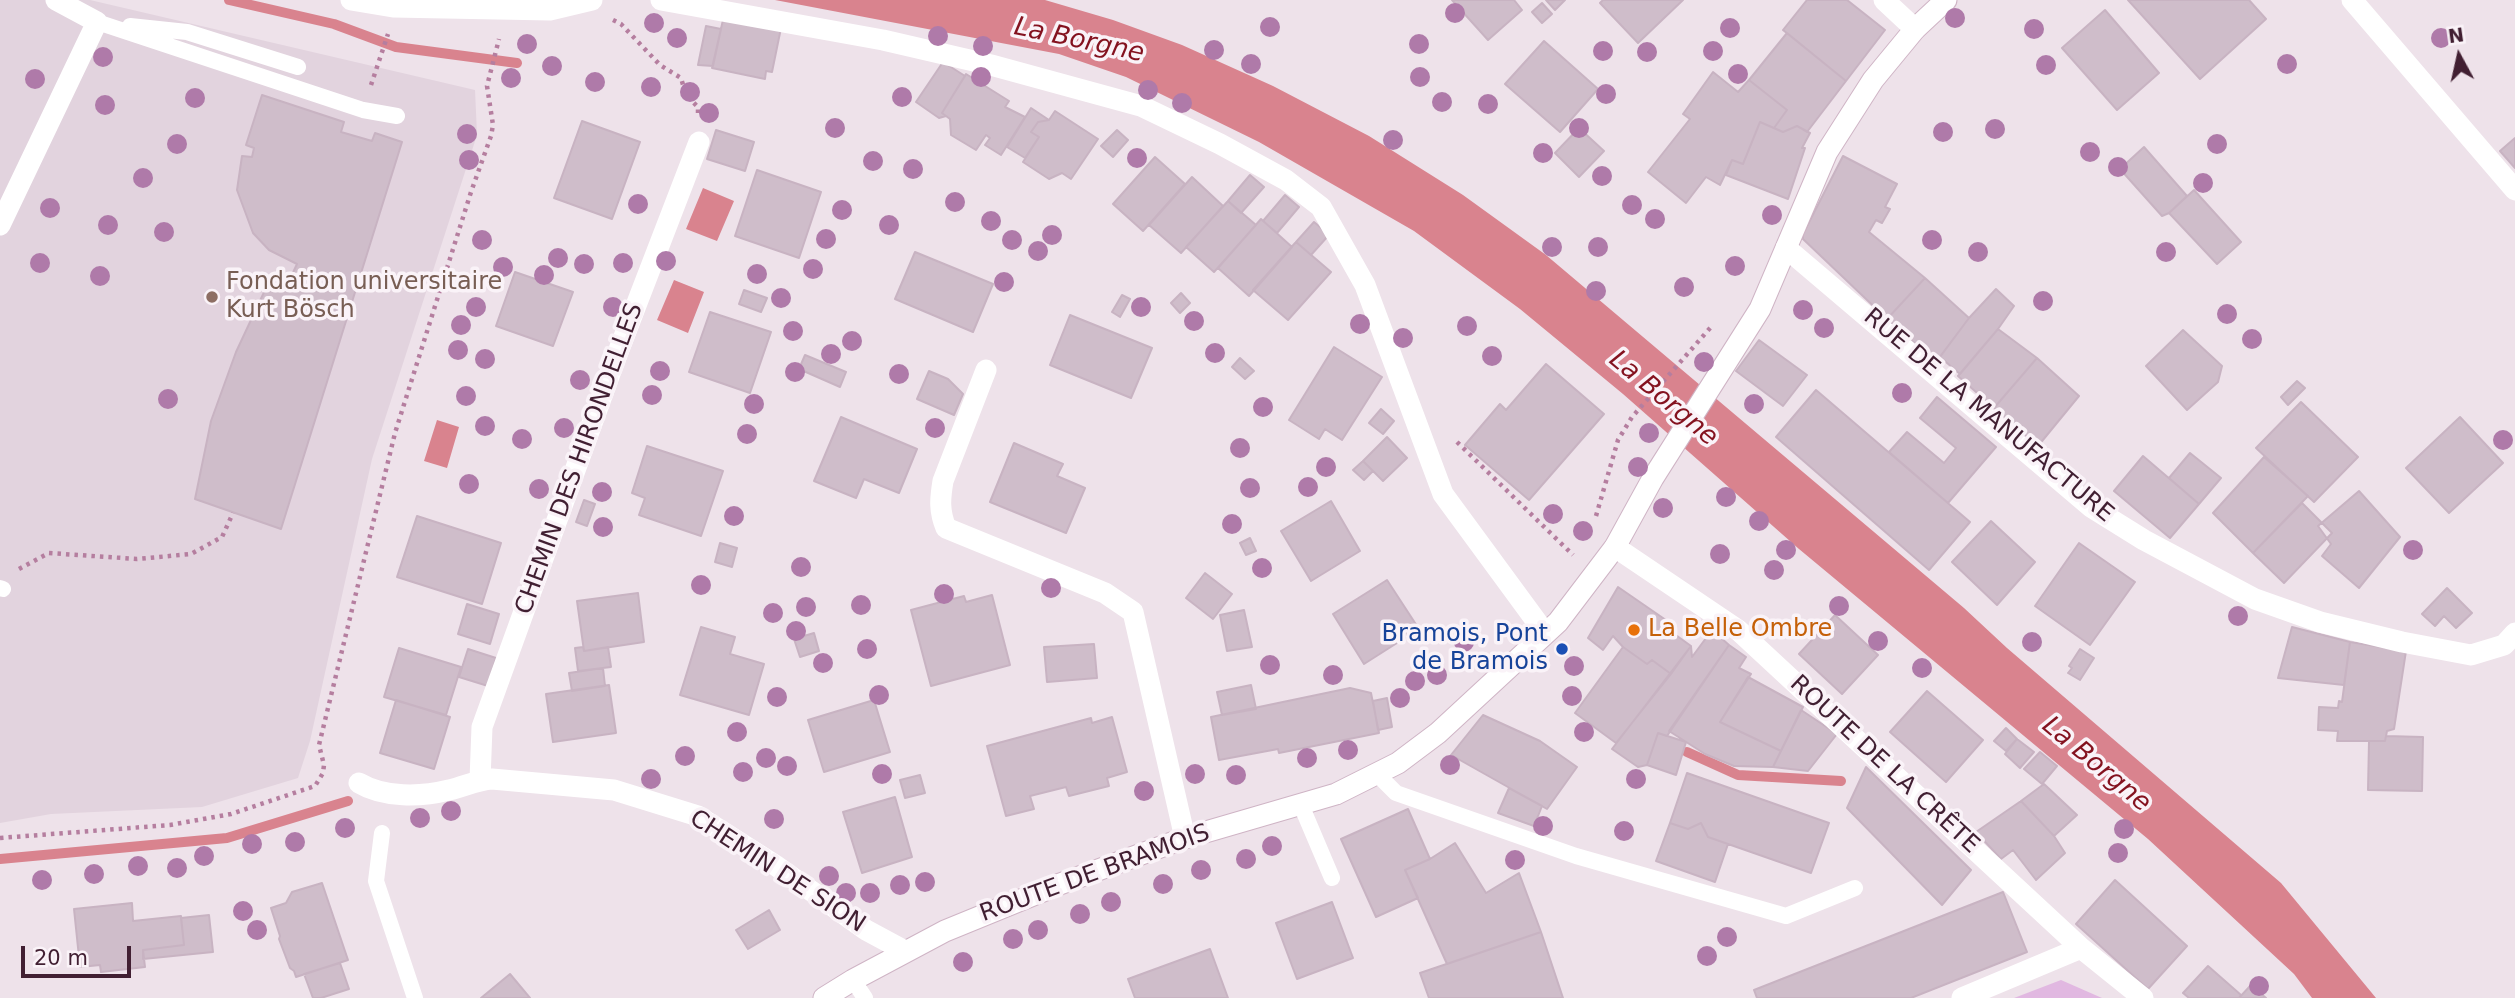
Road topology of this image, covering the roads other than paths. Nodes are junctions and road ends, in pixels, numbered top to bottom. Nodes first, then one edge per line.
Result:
1 (56, 0) edge
2 (351, 0) edge
3 (661, 0) edge
4 (1884, 0) edge
5 (1946, 0) edge
6 (2352, 0) edge
7 (587, 2) edge
8 (97, 22) junction
9 (1915, 29) junction
10 (298, 67) dead end
11 (397, 116) dead end
12 (699, 142) road end
13 (2515, 190) edge
14 (0, 225) edge
15 (1786, 248) junction
16 (986, 370) dead end
17 (1615, 547) junction
18 (1545, 633) junction
19 (2511, 643) edge
20 (1378, 775) junction
21 (480, 780) junction
22 (359, 783) dead end
23 (1301, 805) junction
24 (383, 833) dead end
25 (1185, 838) junction
26 (1332, 878) dead end
27 (1855, 888) dead end
28 (2081, 948) junction
29 (905, 951) junction
30 (853, 980) junction
31 (415, 998) edge
32 (824, 998) edge
33 (865, 998) edge
34 (1962, 998) edge
35 (2143, 998) edge

1 - 8 street
2 - 7 street
3 - 18 street
4 - 9 street
5 - 9 street, ROUTE DE BRAMOIS
6 - 13 street
8 - 10 lane
8 - 11 lane
8 - 14 street
9 - 15 street, ROUTE DE BRAMOIS
12 - 21 street, CHEMIN DES HIRONDELLES
15 - 17 street, ROUTE DE BRAMOIS
15 - 19 street, RUE DE LA MANUFACTURE
16 - 25 street
17 - 18 street, ROUTE DE BRAMOIS
17 - 28 street, ROUTE DE LA CRÊTE
18 - 20 street, ROUTE DE BRAMOIS
20 - 23 street, ROUTE DE BRAMOIS
20 - 27 lane
21 - 22 street, CHEMIN DE SION
21 - 29 street, CHEMIN DE SION
23 - 25 street, ROUTE DE BRAMOIS
23 - 26 lane
24 - 31 lane
25 - 29 street, ROUTE DE BRAMOIS
28 - 34 street
28 - 35 street, ROUTE DE LA CRÊTE
29 - 30 street, ROUTE DE BRAMOIS
30 - 32 street, ROUTE DE BRAMOIS
30 - 33 lane

